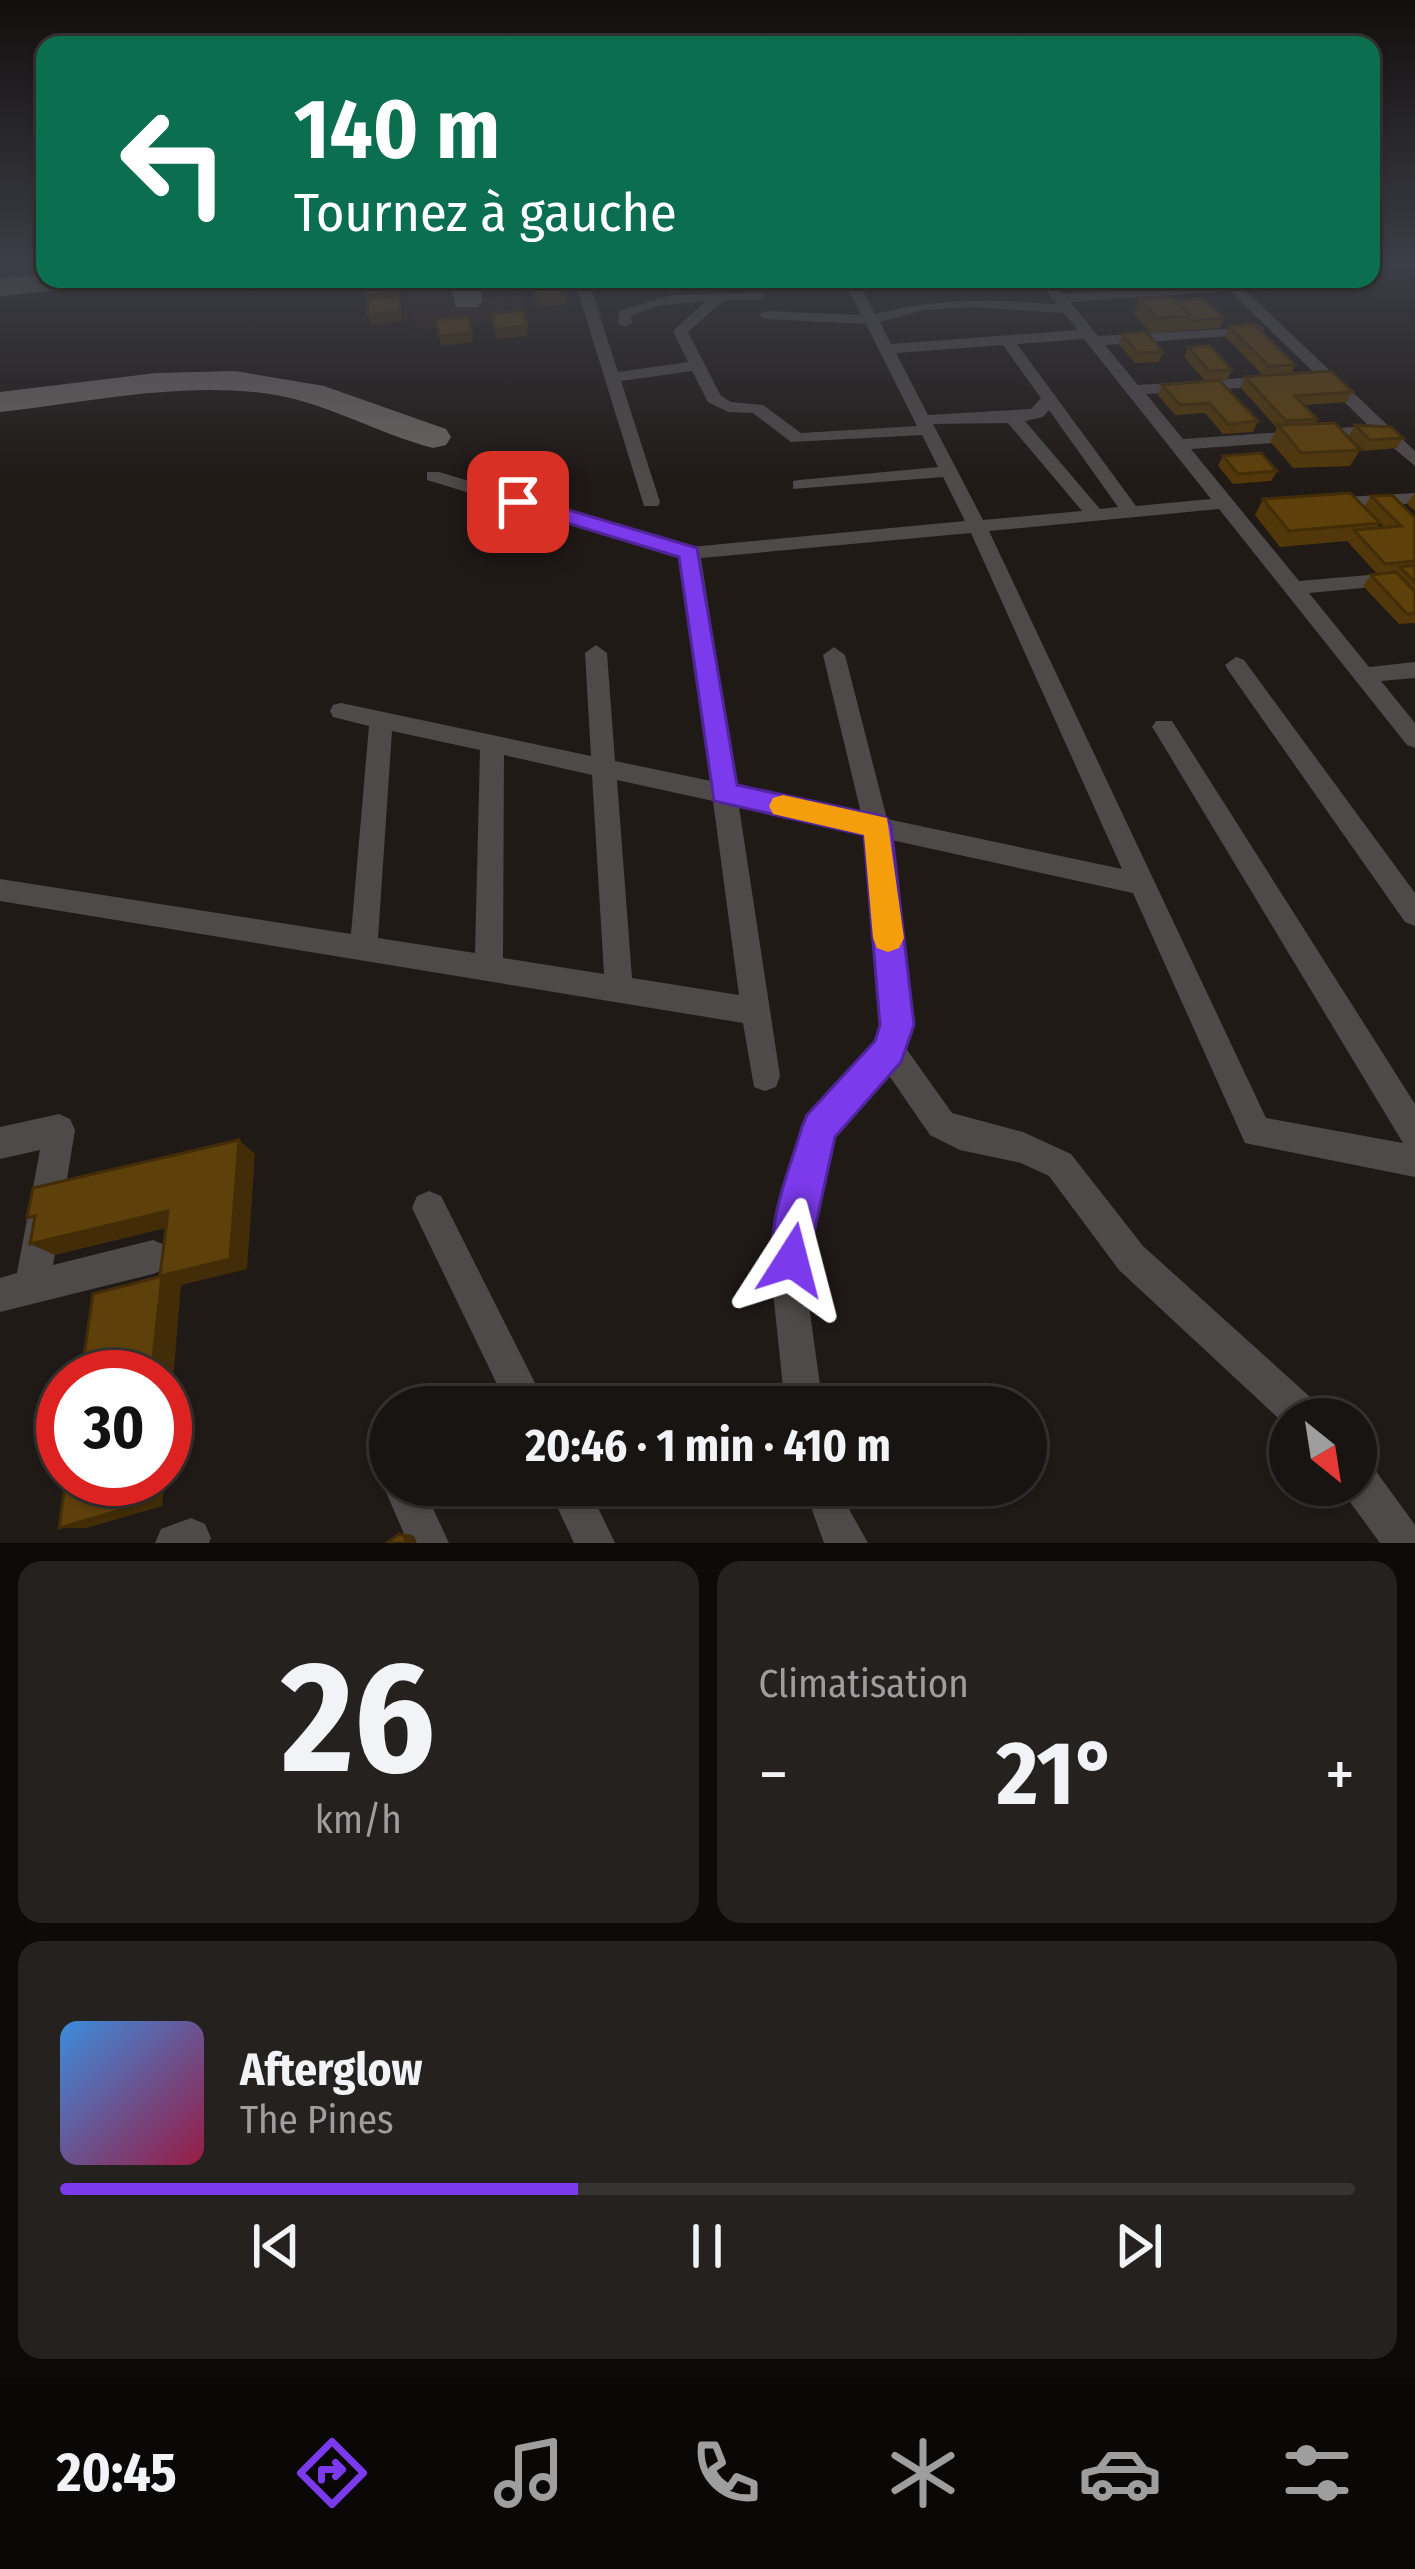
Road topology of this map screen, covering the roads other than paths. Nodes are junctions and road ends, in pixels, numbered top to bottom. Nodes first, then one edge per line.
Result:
1 (598, 333) edge
2 (681, 333) edge
3 (878, 333) edge
4 (1087, 333) edge
5 (1195, 333) edge
6 (1282, 333) edge
7 (1091, 338) junction
8 (1006, 340) junction
9 (886, 349) junction
10 (698, 365) junction
11 (1327, 377) junction
12 (1306, 378) edge
13 (613, 379) junction
14 (1284, 380) edge
15 (1134, 390) junction
16 (1049, 398) junction
17 (1014, 419) junction
18 (925, 425) junction
19 (1382, 430) junction
20 (1178, 445) junction
21 (1415, 461) edge
22 (949, 471) junction
23 (433, 476) dead end
24 (799, 485) dead end
25 (1415, 498) edge
26 (651, 502) dead end
27 (1300, 506) edge
28 (1228, 507) junction
29 (1254, 509) dead end
30 (1131, 512) junction
31 (1095, 515) junction
32 (977, 526) junction
33 (689, 553) junction
34 (1415, 577) edge
35 (1293, 588) junction
36 (596, 653) dead end
37 (834, 656) dead end
38 (1236, 665) dead end
39 (1415, 670) edge
40 (1364, 675) junction
41 (341, 711) dead end
42 (381, 719) junction
43 (1164, 727) dead end
44 (1415, 739) edge
45 (492, 743) junction
46 (603, 767) junction
47 (724, 794) junction
48 (877, 826) junction
49 (1142, 884) junction
50 (0, 890) edge
51 (1415, 914) edge
52 (364, 948) junction
53 (489, 968) junction
54 (619, 989) junction
55 (755, 1011) junction
56 (889, 1050) junction
57 (765, 1076) dead end
58 (1415, 1133) edge
59 (0, 1143) edge
60 (1415, 1161) edge
61 (429, 1208) dead end
62 (153, 1257) dead end
63 (16, 1291) edge
64 (518, 1386) edge
65 (801, 1386) edge
66 (1284, 1398) edge
67 (412, 1506) edge
68 (576, 1506) edge
69 (828, 1506) edge
70 (1377, 1506) edge
71 (429, 1543) edge
72 (595, 1543) edge
73 (848, 1543) edge
74 (1403, 1543) edge

1 - 13 street
2 - 10 street
3 - 9 street
4 - 7 street
5 - 7 street
6 - 11 street
7 - 8 street
7 - 15 street
8 - 9 street
8 - 16 street
9 - 18 street
10 - 13 street
10 - 18 street
11 - 12 street
11 - 19 street
13 - 26 street
14 - 15 street
15 - 20 street
16 - 17 street
16 - 30 street
17 - 18 street
17 - 31 street
18 - 22 street
19 - 20 street
19 - 21 street
20 - 28 street
22 - 24 street
22 - 32 street
23 - 33 street
25 - 27 street
28 - 29 street
28 - 30 street
28 - 35 street
30 - 31 street
31 - 32 street
32 - 33 street
32 - 49 street
33 - 47 street
34 - 35 street
35 - 40 street
36 - 46 street
37 - 48 street
38 - 51 street
39 - 40 street
40 - 44 street
41 - 42 street
42 - 45 street
42 - 52 street
43 - 58 street
45 - 46 street
45 - 53 street
46 - 47 street
46 - 54 street
47 - 48 street
47 - 55 street
48 - 49 street
48 - 56 street
49 - 60 street
50 - 52 street
52 - 53 street
53 - 54 street
54 - 55 street
55 - 57 street
56 - 65 street
56 - 66 street
59 - 63 street
61 - 64 street
62 - 63 street
67 - 71 street
68 - 72 street
69 - 73 street
70 - 74 street

